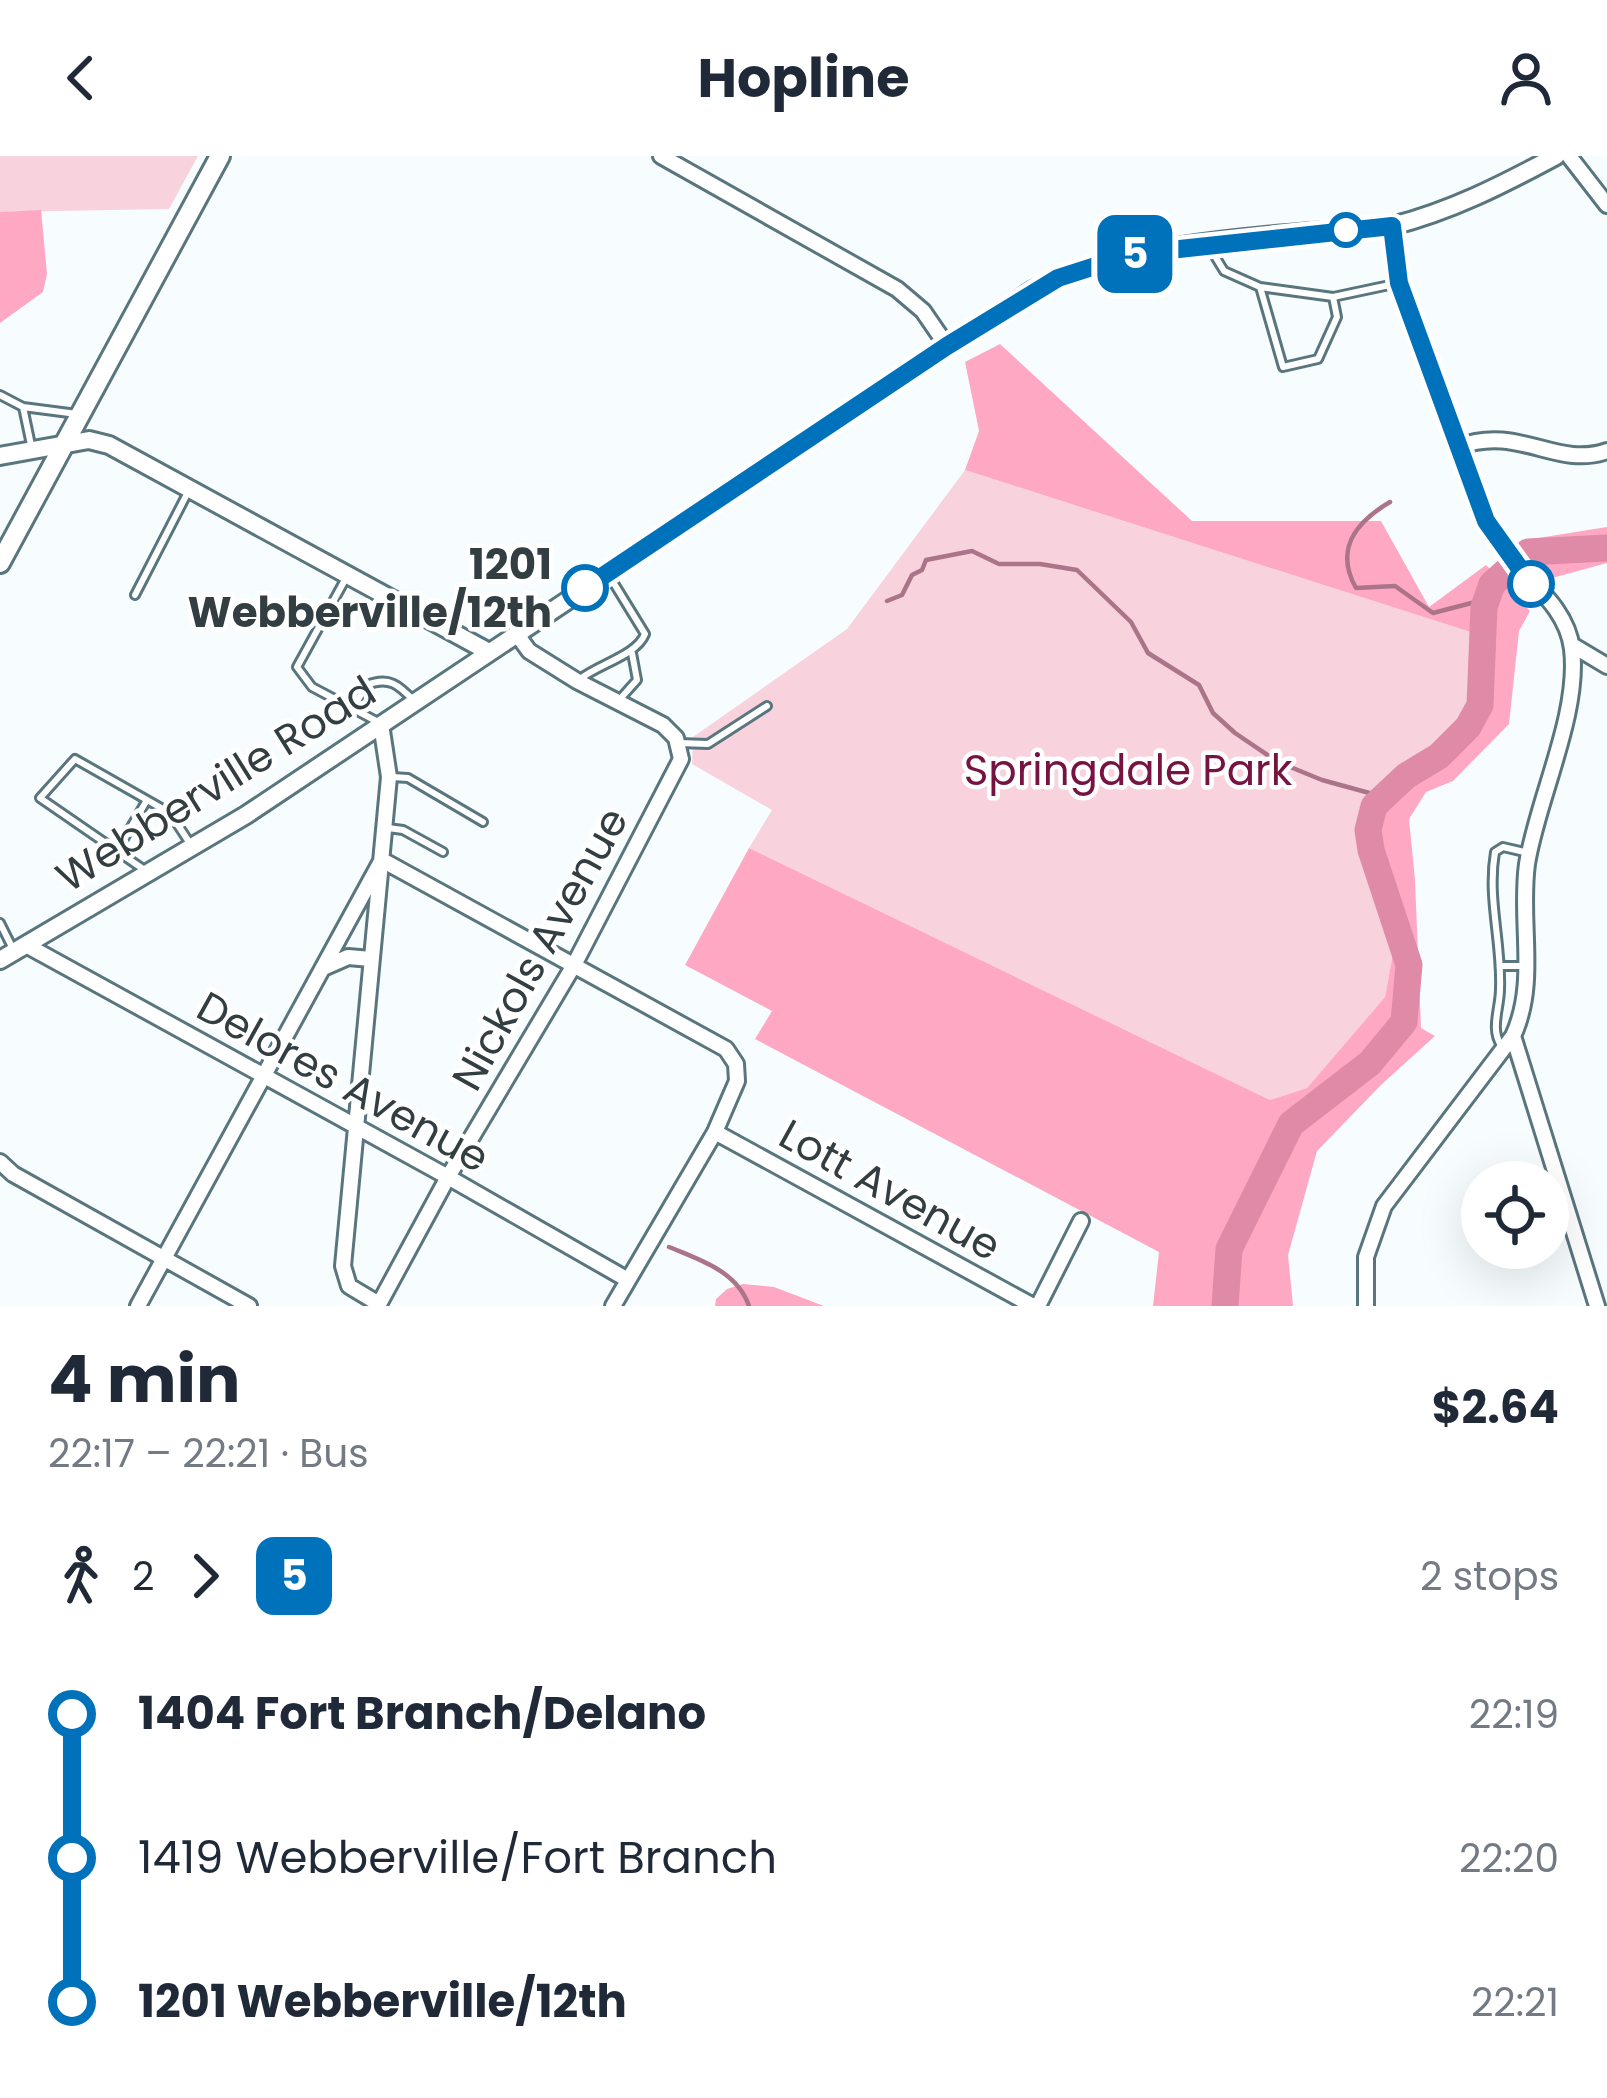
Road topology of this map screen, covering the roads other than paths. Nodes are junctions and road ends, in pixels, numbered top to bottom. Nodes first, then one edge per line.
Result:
1 (220, 156) edge
2 (661, 156) edge
3 (1556, 156) edge
4 (1569, 156) edge
5 (1607, 205) edge
6 (1392, 226) junction
7 (1208, 245) junction
8 (1399, 283) junction
9 (1260, 287) junction
10 (1333, 297) junction
11 (947, 346) junction
12 (0, 395) edge
13 (22, 407) junction
14 (80, 415) junction
15 (63, 445) junction
16 (1458, 447) junction
17 (1, 450) edge
18 (33, 450) junction
19 (1607, 451) edge
20 (189, 488) junction
21 (0, 563) edge
22 (608, 573) junction
23 (347, 575) junction
24 (135, 595) dead end
25 (516, 633) junction
26 (1572, 645) junction
27 (631, 651) junction
28 (487, 652) junction
29 (1607, 666) edge
30 (577, 681) junction
31 (415, 701) junction
32 (617, 701) junction
33 (354, 706) junction
34 (767, 706) dead end
35 (381, 724) junction
36 (679, 746) junction
37 (389, 776) junction
38 (147, 800) junction
39 (483, 822) dead end
40 (385, 828) junction
41 (192, 847) junction
42 (116, 851) junction
43 (443, 852) dead end
44 (1529, 853) junction
45 (382, 860) junction
46 (149, 873) junction
47 (0, 923) edge
48 (14, 952) edge
49 (371, 959) junction
50 (574, 965) junction
51 (1500, 966) junction
52 (1526, 966) junction
53 (323, 968) junction
54 (1508, 1042) junction
55 (263, 1076) junction
56 (356, 1127) junction
57 (716, 1132) junction
58 (0, 1162) edge
59 (448, 1177) junction
60 (1081, 1221) dead end
61 (163, 1258) junction
62 (628, 1280) junction
63 (378, 1305) edge
64 (138, 1306) edge
65 (249, 1306) edge
66 (613, 1306) edge
67 (1036, 1306) edge
68 (1366, 1306) edge
69 (1597, 1306) edge

1 - 14 main road
2 - 11 street
3 - 6 street, Webberville Road
4 - 5 street
6 - 7 street, Webberville Road
6 - 8 street
7 - 9 lane
7 - 11 street, Webberville Road
8 - 10 lane
8 - 16 street
9 - 10 lane
9 - 10 lane
11 - 22 street, Webberville Road
12 - 13 lane
13 - 14 lane
13 - 18 lane
14 - 15 main road
15 - 18 street
15 - 20 street
15 - 21 main road
16 - 19 street
16 - 26 street
17 - 18 street
20 - 23 street
20 - 24 lane
22 - 25 street, Webberville Road
22 - 27 lane
23 - 28 street
23 - 33 lane
25 - 28 street, Webberville Road
25 - 30 street
26 - 29 street
26 - 44 street
27 - 30 lane
27 - 32 lane
28 - 31 street, Webberville Road
30 - 32 street
31 - 33 lane
31 - 35 street, Webberville Road
32 - 36 street
33 - 35 lane
34 - 36 lane
35 - 37 street
35 - 41 street, Webberville Road
36 - 50 street, Nickols Avenue
37 - 39 lane
37 - 40 street
38 - 41 lane
38 - 42 lane
38 - 42 lane
40 - 43 lane
40 - 45 street
41 - 46 street, Webberville Road
42 - 46 lane
44 - 51 lane
44 - 52 street
45 - 49 street
45 - 50 street
45 - 53 street
46 - 48 street, Webberville Road
47 - 48 lane
48 - 55 street, Delores Avenue
49 - 53 street
49 - 56 street
50 - 57 street
50 - 59 street, Nickols Avenue
51 - 52 lane
51 - 54 lane
52 - 54 street
53 - 55 street
54 - 68 street
54 - 69 street
55 - 56 street, Delores Avenue
55 - 61 street
56 - 59 street, Delores Avenue
56 - 63 street
57 - 62 street
57 - 67 street, Lott Avenue
58 - 61 street
59 - 62 street, Delores Avenue
59 - 63 street, Nickols Avenue
60 - 67 street, Lott Avenue
61 - 64 street
61 - 65 street
62 - 66 street

